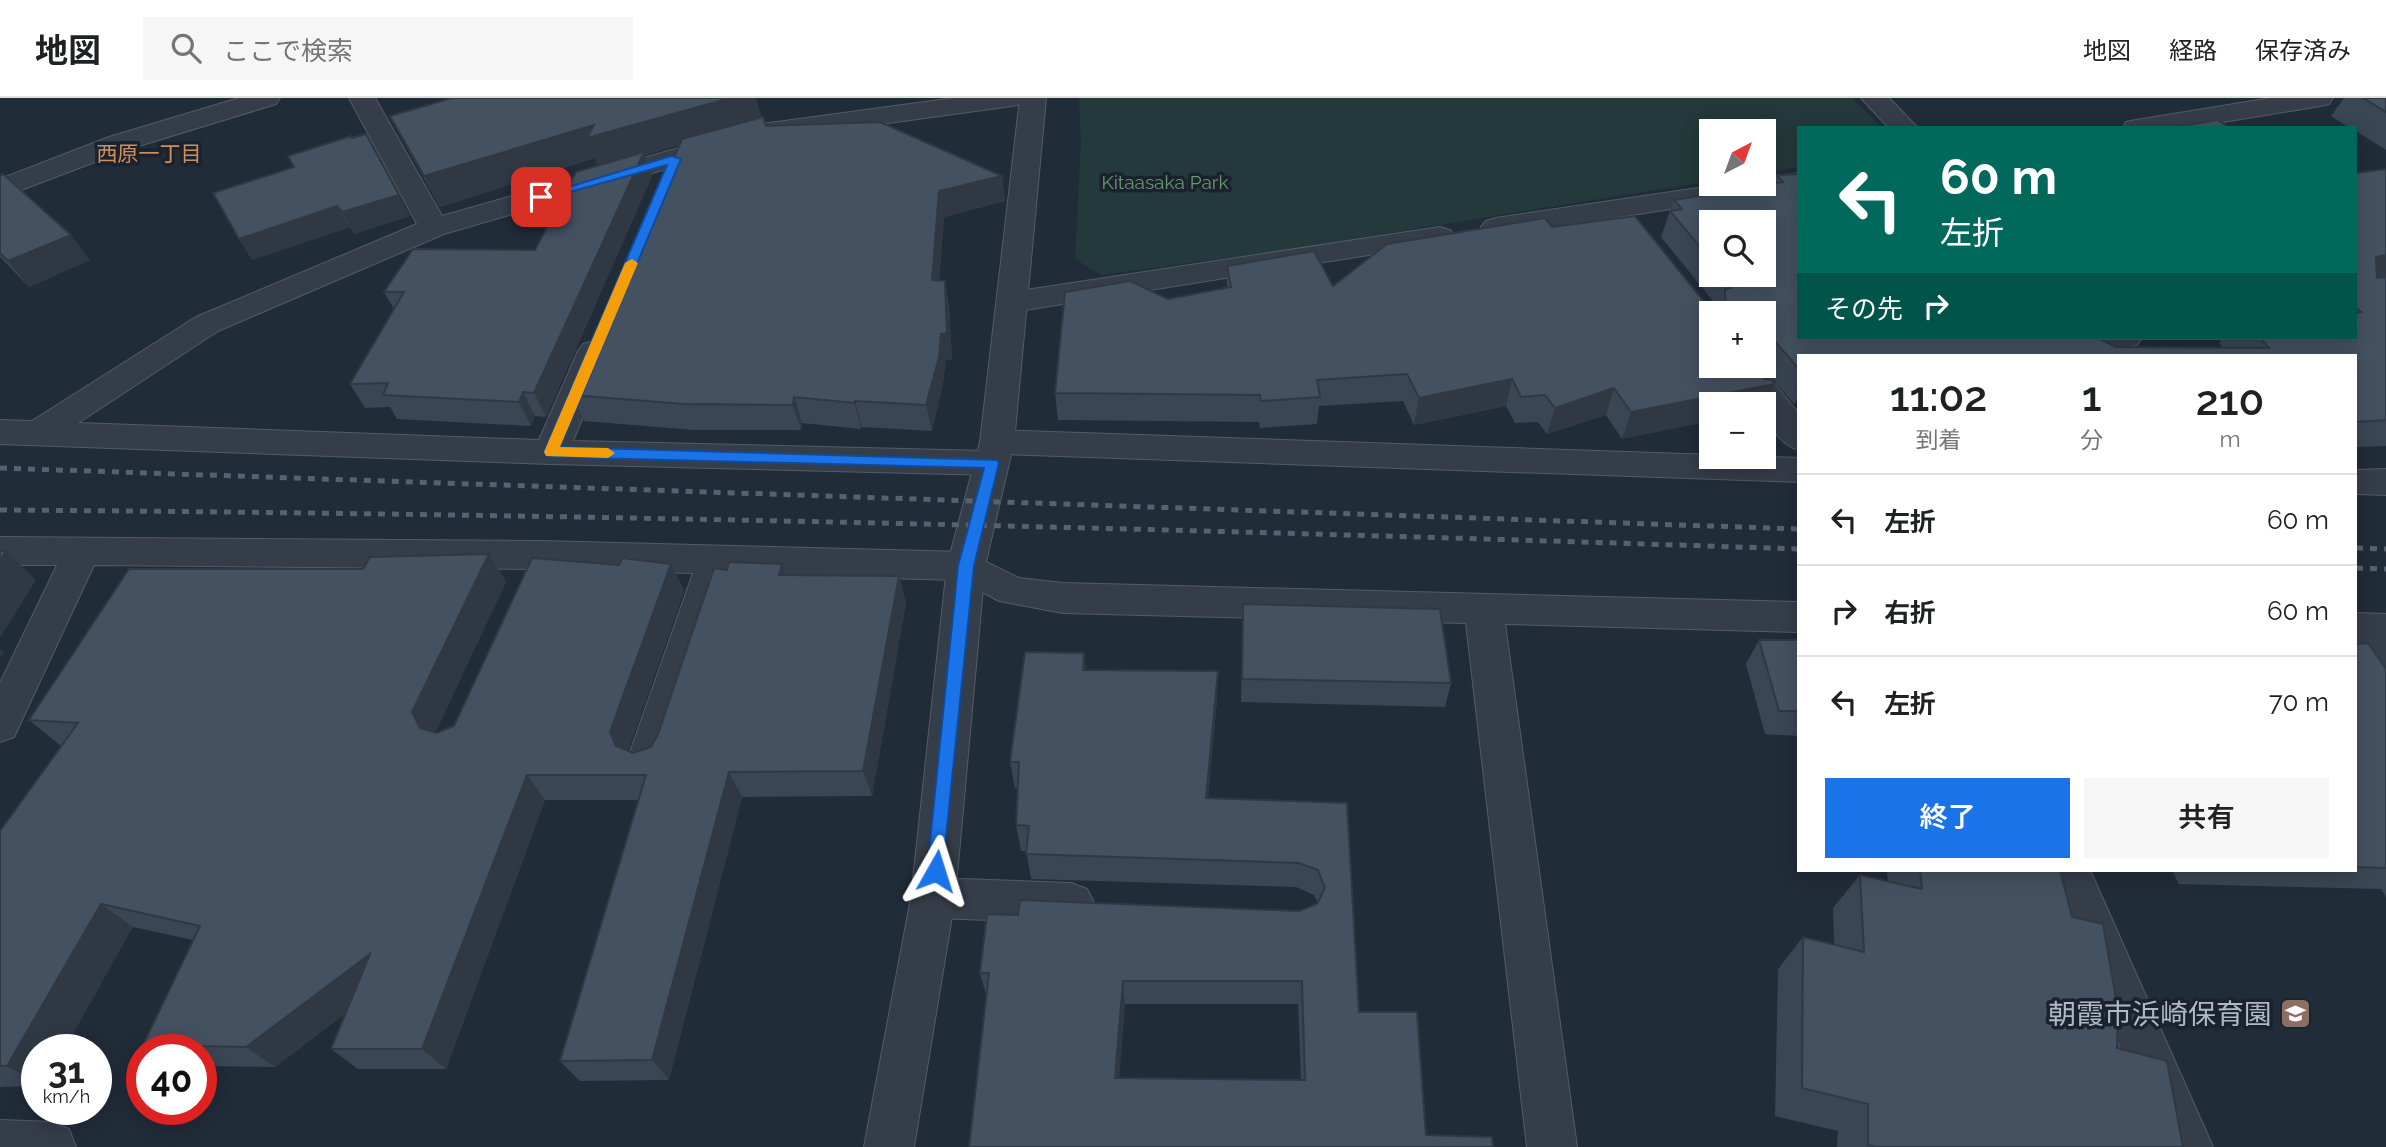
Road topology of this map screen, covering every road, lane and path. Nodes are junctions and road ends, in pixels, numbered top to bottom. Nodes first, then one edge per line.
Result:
1 (267, 98) edge
2 (362, 98) edge
3 (1012, 98) edge
4 (1034, 98) edge
5 (1874, 98) edge
6 (2320, 98) edge
7 (1903, 126) edge
8 (2148, 126) edge
9 (676, 159) junction
10 (1797, 181) edge
11 (0, 190) edge
12 (659, 197) edge
13 (434, 228) junction
14 (1013, 302) junction
15 (605, 324) edge
16 (1752, 378) edge
17 (0, 432) edge
18 (37, 434) junction
19 (1797, 435) edge
20 (551, 452) junction
21 (995, 453) junction
22 (1797, 470) edge
23 (2357, 482) edge
24 (2386, 482) edge
25 (0, 551) edge
26 (82, 551) junction
27 (540, 555) junction
28 (716, 559) junction
29 (966, 566) junction
30 (523, 592) edge
31 (1484, 610) junction
32 (1797, 617) edge
33 (2357, 629) edge
34 (2386, 629) edge
35 (2357, 630) edge
36 (2386, 656) edge
37 (0, 725) edge
38 (649, 758) edge
39 (2069, 872) edge
40 (933, 898) junction
41 (1106, 904) edge
42 (0, 1145) edge
43 (51, 1147) edge
44 (889, 1147) edge
45 (1552, 1147) edge
46 (2188, 1147) edge

1 - 11 street
2 - 13 street
3 - 9 street
4 - 14 street
5 - 7 street
6 - 8 street
9 - 12 street
9 - 13 street
10 - 14 street
13 - 18 street
14 - 21 street
15 - 20 street
16 - 19 street
17 - 18 street
18 - 20 street
20 - 21 street
21 - 22 street
21 - 29 street
23 - 24 street
25 - 26 street
26 - 27 street
26 - 37 street
27 - 28 street
27 - 30 street
28 - 29 street
28 - 38 street
29 - 31 street
29 - 40 street
31 - 32 street
31 - 45 street
33 - 34 street
35 - 36 street
39 - 46 street
40 - 41 street
40 - 44 street
42 - 43 street

